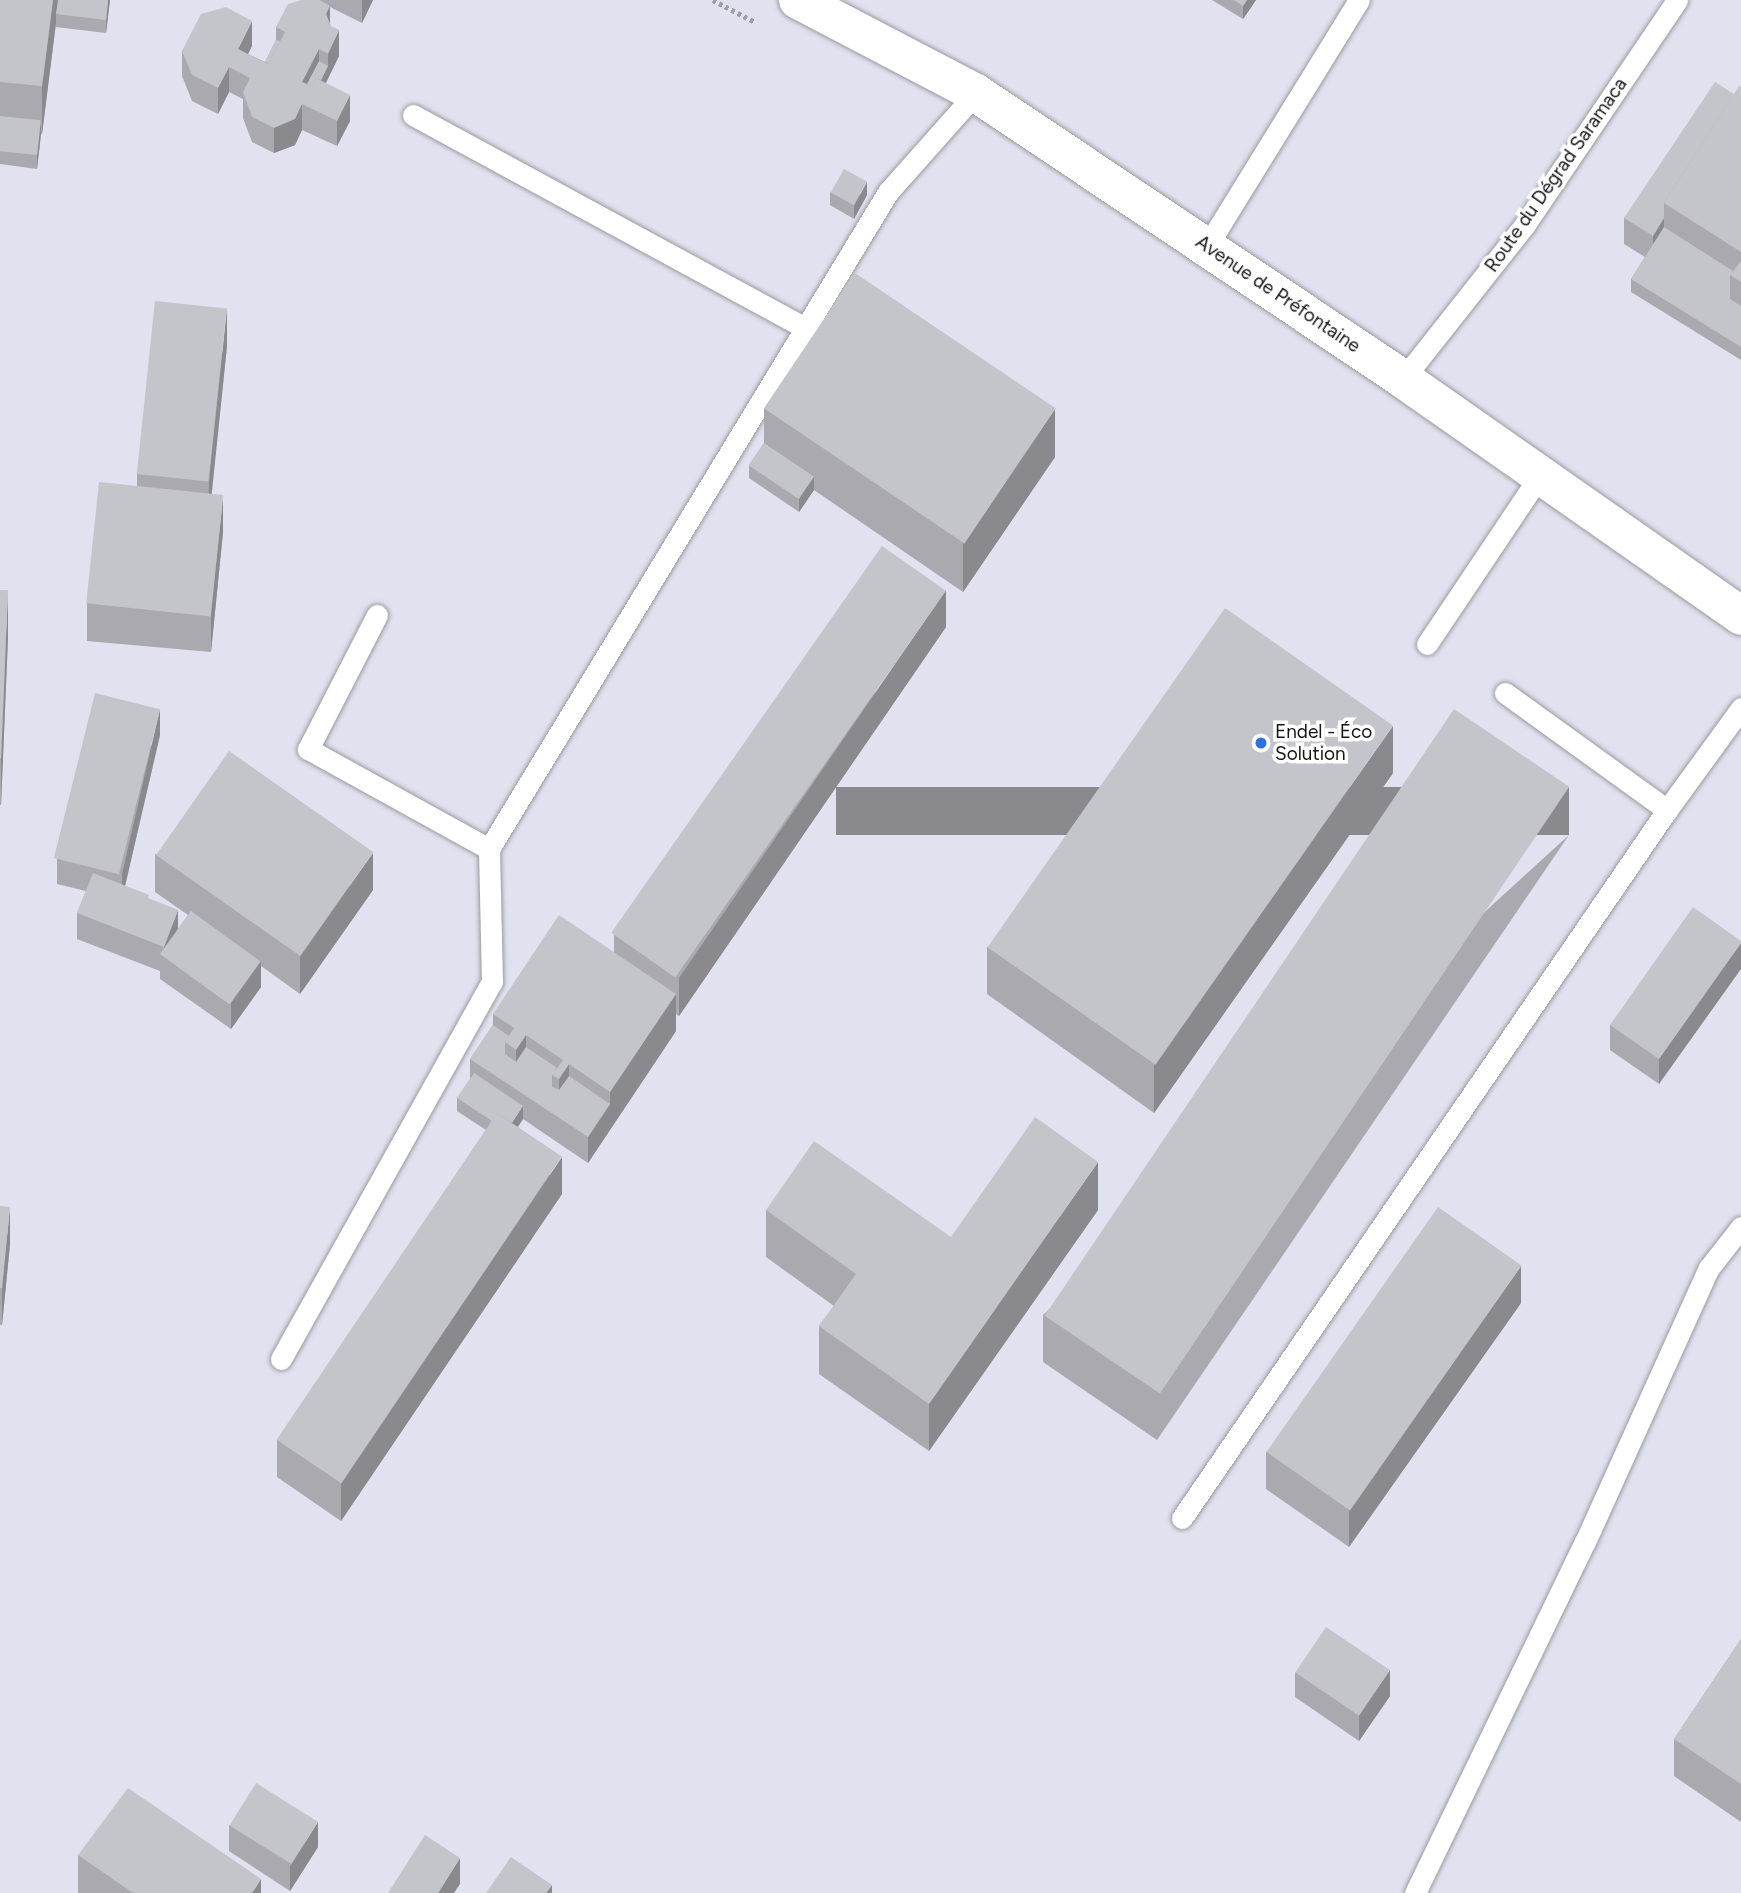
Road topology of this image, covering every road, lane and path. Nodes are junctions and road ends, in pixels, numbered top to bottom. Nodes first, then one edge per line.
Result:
1 (798, 0) edge
2 (1359, 0) edge
3 (1677, 0) edge
4 (976, 93) junction
5 (413, 114) dead end
6 (1207, 246) junction
7 (807, 329) junction
8 (1403, 379) junction
9 (1540, 475) junction
10 (377, 615) dead end
11 (1741, 616) edge
12 (1427, 644) dead end
13 (1505, 693) dead end
14 (1741, 708) edge
15 (1667, 810) junction
16 (489, 849) junction
17 (1741, 1227) edge
18 (281, 1359) dead end
19 (1182, 1518) dead end
20 (1415, 1893) edge

1 - 4 main road, Avenue de Préfontaine
2 - 6 lane
3 - 8 lane, Route du Dégrad Saramaca
4 - 6 main road, Avenue de Préfontaine
4 - 7 lane
5 - 7 lane
6 - 8 main road, Avenue de Préfontaine
7 - 16 lane
8 - 9 main road, Avenue de Préfontaine
9 - 11 main road, Avenue de Préfontaine
9 - 12 lane
10 - 16 lane
13 - 15 lane
14 - 15 lane
15 - 19 lane
16 - 18 lane
17 - 20 lane

